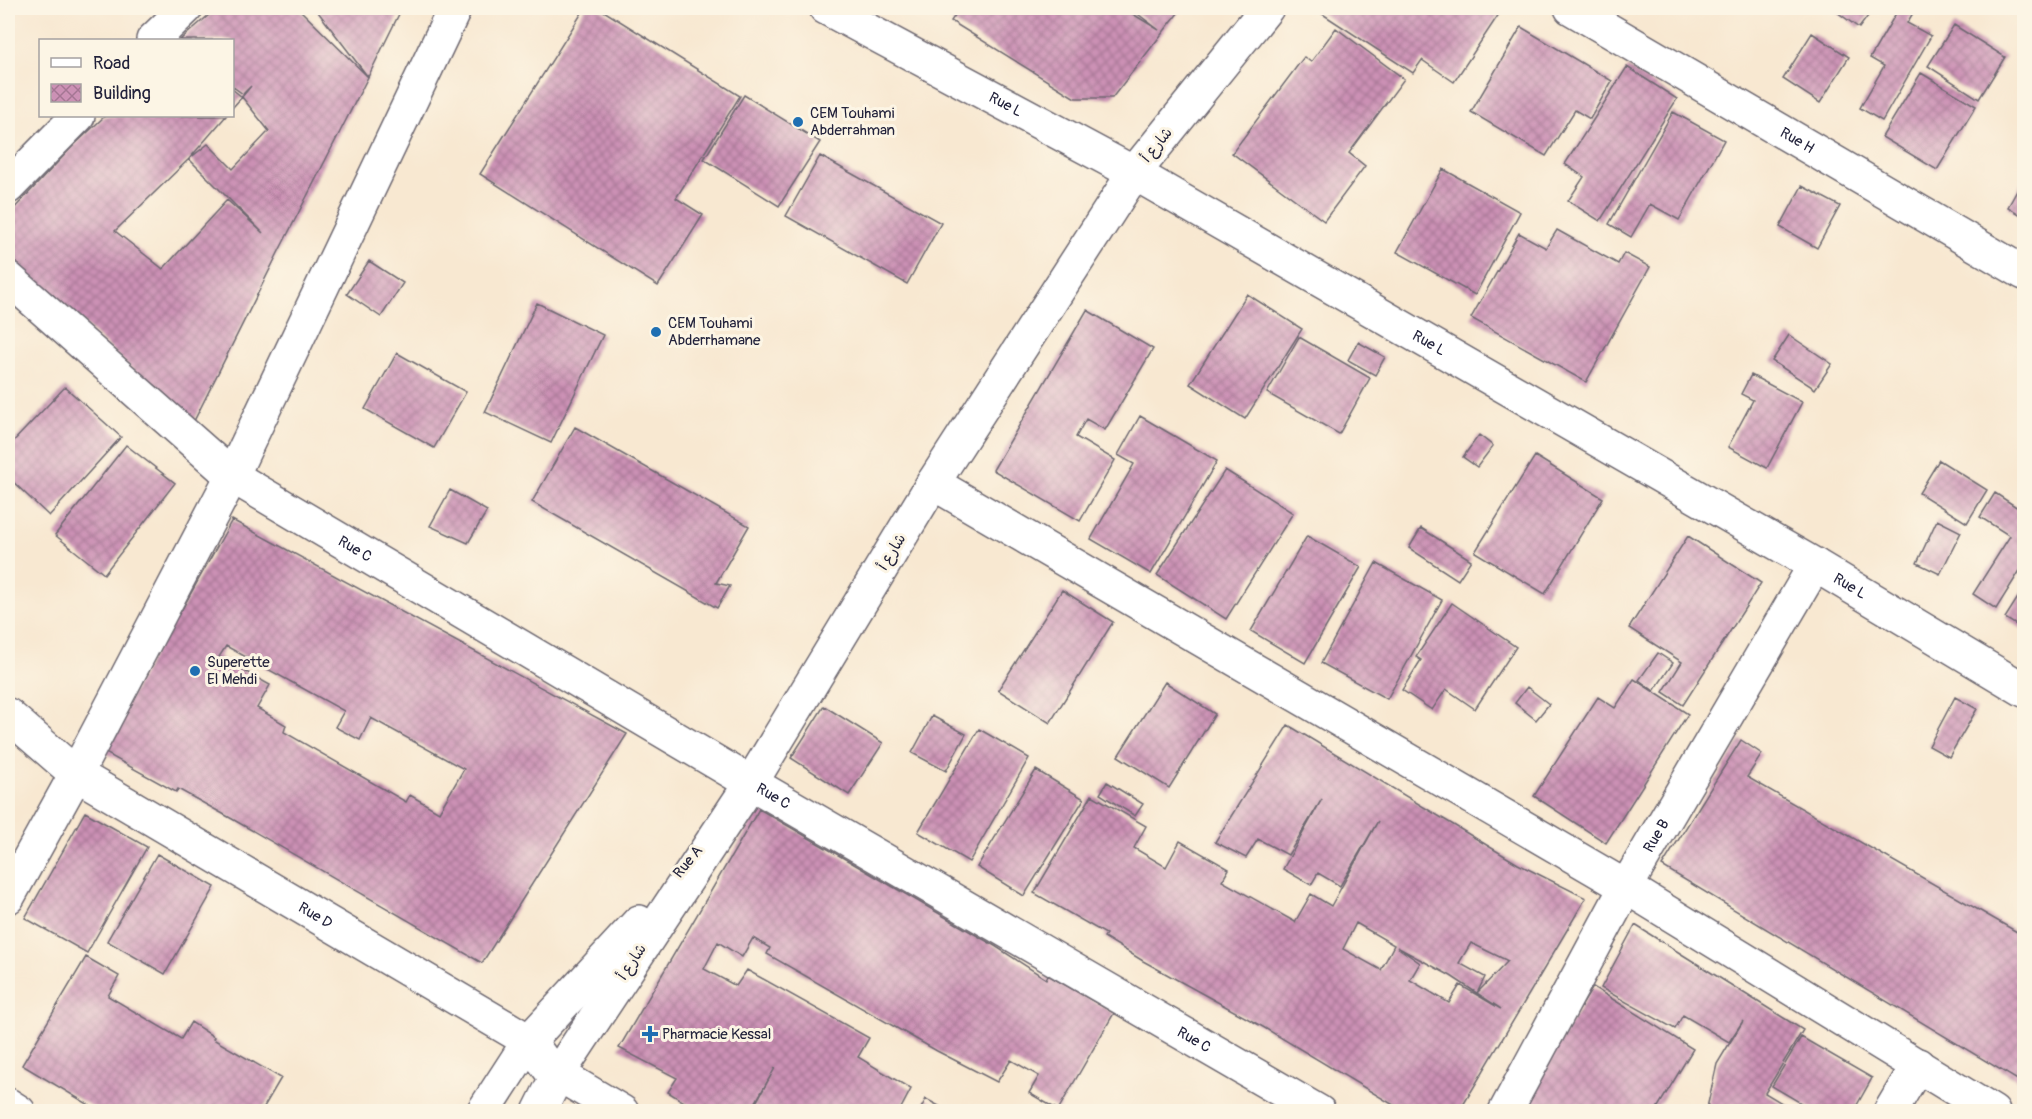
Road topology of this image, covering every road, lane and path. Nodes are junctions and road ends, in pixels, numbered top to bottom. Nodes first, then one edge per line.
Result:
1 (186, 8) edge
2 (455, 8) edge
3 (826, 8) edge
4 (1267, 8) edge
5 (1571, 8) edge
6 (154, 39) edge
7 (77, 117) edge
8 (1134, 173) junction
9 (8, 187) edge
10 (2025, 273) edge
11 (8, 278) edge
12 (232, 476) junction
13 (933, 483) junction
14 (1815, 565) junction
15 (2025, 690) edge
16 (8, 715) edge
17 (76, 774) junction
18 (751, 783) junction
19 (683, 868) junction
20 (1626, 887) junction
21 (8, 897) edge
22 (623, 940) joint
23 (529, 1041) junction
24 (1918, 1065) junction
25 (556, 1075) junction
26 (8, 1104) edge
27 (19, 1112) edge
28 (483, 1112) edge
29 (539, 1112) edge
30 (622, 1112) edge
31 (1319, 1112) edge
32 (1505, 1112) edge
33 (1890, 1112) edge
34 (1993, 1112) edge

1 - 6 street
2 - 12 street
3 - 8 street, Rue L
4 - 8 street, شارع أ
5 - 10 street, Rue H
7 - 9 street
8 - 13 street, شارع أ
8 - 14 street, Rue L
11 - 12 street, Rue C
12 - 17 street
12 - 18 street, Rue C
13 - 18 street, شارع أ
13 - 20 street
14 - 15 street, Rue L
14 - 20 street, Rue B
16 - 17 street, Rue D
17 - 21 street
17 - 23 street, Rue D
18 - 19 street, Rue A
18 - 25 street, شارع أ
18 - 31 street, Rue C
19 - 22 street, Rue A
19 - 25 street, شارع أ
20 - 24 street
20 - 32 street, Rue B
22 - 23 street, شارع أ
23 - 25 street, Rue D
23 - 28 street, شارع أ
24 - 33 street
24 - 34 street
25 - 29 street, شارع أ
25 - 30 street, Rue D
26 - 27 street

